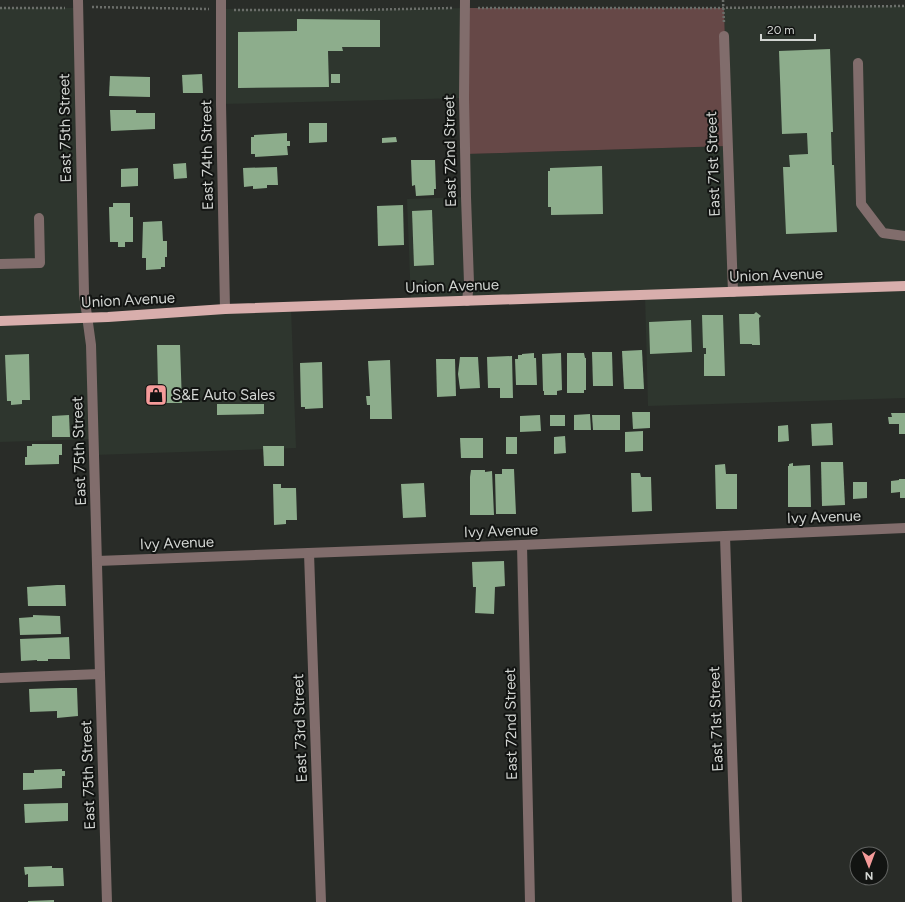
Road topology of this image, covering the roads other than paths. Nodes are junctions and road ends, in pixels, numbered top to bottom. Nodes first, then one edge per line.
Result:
1 (78, 0) edge
2 (221, 0) edge
3 (465, 0) edge
4 (724, 36) road end
5 (858, 63) dead end
6 (39, 218) dead end
7 (905, 236) edge
8 (0, 264) edge
9 (905, 286) edge
10 (732, 292) junction
11 (467, 301) junction
12 (224, 309) junction
13 (87, 317) junction
14 (0, 321) edge
15 (905, 528) edge
16 (725, 536) junction
17 (522, 545) junction
18 (310, 553) junction
19 (97, 560) junction
20 (100, 674) junction
21 (0, 678) edge
22 (107, 902) edge
23 (321, 902) edge
24 (530, 902) edge
25 (736, 902) edge

1 - 13 street, East 75th Street
2 - 12 street, East 74th Street
3 - 11 street, East 72nd Street
4 - 10 street, East 71st Street
5 - 7 street
6 - 8 street
9 - 10 main road, Union Avenue
10 - 11 main road, Union Avenue
11 - 12 main road, Union Avenue
12 - 13 main road, Union Avenue
13 - 14 main road, Union Avenue
13 - 19 street, East 75th Street
15 - 16 street, Ivy Avenue
16 - 17 street, Ivy Avenue
16 - 25 street, East 71st Street
17 - 18 street, Ivy Avenue
17 - 24 street, East 72nd Street
18 - 19 street, Ivy Avenue
18 - 23 street, East 73rd Street
19 - 20 street, East 75th Street
20 - 21 street
20 - 22 street, East 75th Street

